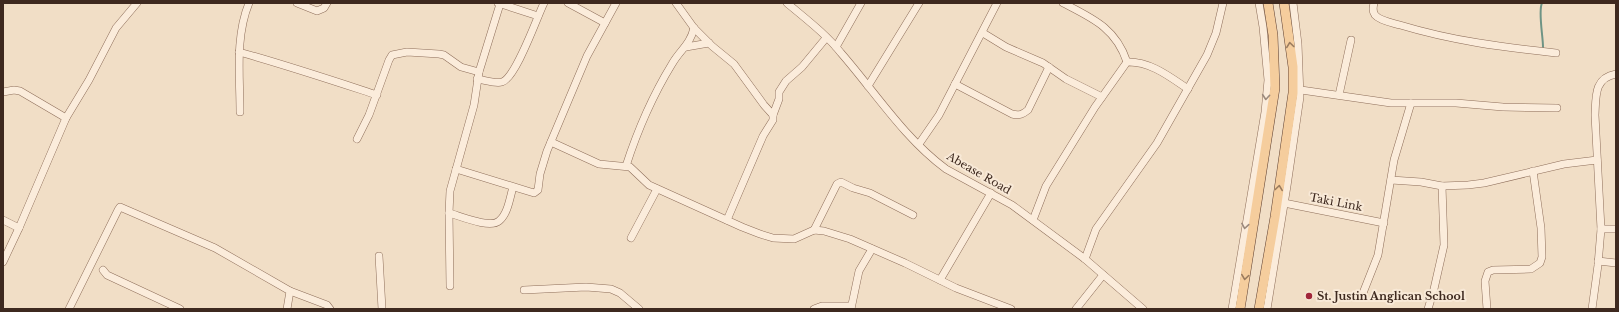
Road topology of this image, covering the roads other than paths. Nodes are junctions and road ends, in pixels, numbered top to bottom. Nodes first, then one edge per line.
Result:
1 (137, 3) edge
2 (249, 3) edge
3 (297, 3) edge
4 (327, 3) edge
5 (499, 3) edge
6 (544, 3) edge
7 (568, 3) edge
8 (616, 3) edge
9 (676, 3) edge
10 (788, 3) edge
11 (861, 3) edge
12 (919, 3) edge
13 (997, 3) edge
14 (1063, 3) edge
15 (1223, 3) edge
16 (1259, 3) edge
17 (1268, 3) edge
18 (1284, 3) edge
19 (1293, 3) edge
20 (1374, 3) edge
21 (538, 16) junction
22 (605, 23) junction
23 (694, 28) junction
24 (983, 33) junction
25 (826, 38) junction
26 (1351, 40) dead end
27 (709, 43) junction
28 (686, 47) junction
29 (836, 47) junction
30 (240, 52) junction
31 (1556, 53) dead end
32 (1127, 62) junction
33 (1049, 67) junction
34 (1616, 74) edge
35 (478, 75) junction
36 (955, 84) junction
37 (868, 86) junction
38 (1188, 89) junction
39 (1301, 90) junction
40 (3, 92) edge
41 (377, 95) junction
42 (1339, 95) junction
43 (1102, 96) junction
44 (1411, 103) junction
45 (1557, 108) dead end
46 (240, 112) dead end
47 (773, 115) junction
48 (66, 118) junction
49 (357, 139) dead end
50 (551, 142) junction
51 (1290, 142) junction
52 (919, 144) junction
53 (1598, 160) junction
54 (626, 166) junction
55 (456, 169) junction
56 (1533, 171) junction
57 (1392, 180) junction
58 (1442, 186) junction
59 (513, 187) junction
60 (656, 188) junction
61 (991, 193) junction
62 (1284, 204) junction
63 (449, 213) junction
64 (913, 215) dead end
65 (3, 220) edge
66 (727, 220) junction
67 (1033, 220) junction
68 (1384, 223) junction
69 (19, 228) junction
70 (1616, 229) edge
71 (814, 230) junction
72 (1601, 230) junction
73 (631, 238) dead end
74 (872, 249) junction
75 (379, 256) dead end
76 (1085, 259) junction
77 (1598, 261) junction
78 (3, 262) edge
79 (1616, 263) edge
80 (102, 270) dead end
81 (1103, 275) junction
82 (940, 280) junction
83 (450, 286) dead end
84 (524, 290) dead end
85 (290, 291) junction
86 (1363, 292) dead end
87 (851, 307) edge
88 (69, 309) edge
89 (180, 309) edge
90 (287, 309) edge
91 (330, 309) edge
92 (382, 309) edge
93 (639, 309) edge
94 (814, 309) edge
95 (1011, 309) edge
96 (1076, 309) edge
97 (1143, 309) edge
98 (1232, 309) edge
99 (1240, 309) edge
100 (1259, 309) edge
101 (1267, 309) edge
102 (1428, 309) edge
103 (1487, 309) edge
104 (1592, 309) edge

1 - 48 street
2 - 30 street
3 - 4 street
5 - 21 street
5 - 35 street
6 - 21 street
7 - 22 street
8 - 22 street
9 - 23 street
10 - 25 street, Abease Road
11 - 29 street
12 - 37 street
13 - 24 street
14 - 32 street
15 - 38 street
16 -> 98 street
17 -> 99 main road
51 -> 18 main road
19 - 39 street
20 - 31 street
21 - 35 street
22 - 50 street
23 - 27 street
23 - 28 street
24 - 33 street
24 - 36 street
25 - 29 street, Abease Road
25 - 47 street
26 - 42 street
27 - 28 street
27 - 47 street
28 - 54 street
29 - 37 street, Abease Road
30 - 41 street
30 - 46 street
32 - 38 street
32 - 43 street
33 - 36 street
33 - 43 street
34 - 53 street
35 - 41 street
35 - 55 street
36 - 52 street
37 - 52 street, Abease Road
38 - 76 street
39 - 42 street
39 - 51 street
40 - 48 street
41 - 49 street
42 - 44 street
43 - 67 street
44 - 45 street
44 - 57 street
47 - 66 street
48 - 69 street
50 - 54 street
50 - 59 street
51 - 62 street
100 -> 51 main road
52 - 61 street, Abease Road
53 - 56 street
53 - 72 street
54 - 60 street
55 - 59 street
55 - 63 street
56 - 58 street
56 - 103 street
57 - 58 street
57 - 68 street
58 - 102 street
59 - 63 street
60 - 66 street
60 - 73 street
61 - 67 street, Abease Road
61 - 82 street
62 - 68 street, Taki Link
62 - 101 street
63 - 83 street
64 - 71 street
65 - 69 street
66 - 71 street
67 - 76 street, Abease Road
68 - 86 street
69 - 78 street
70 - 72 street
71 - 74 street
72 - 77 street
74 - 82 street
74 - 87 street
75 - 92 street
76 - 81 street, Abease Road
77 - 79 street
77 - 104 street
80 - 89 street
81 - 96 street
81 - 97 street, Abease Road
82 - 95 street
84 - 93 street
85 - 88 street
85 - 90 street
85 - 91 street
87 - 94 street

